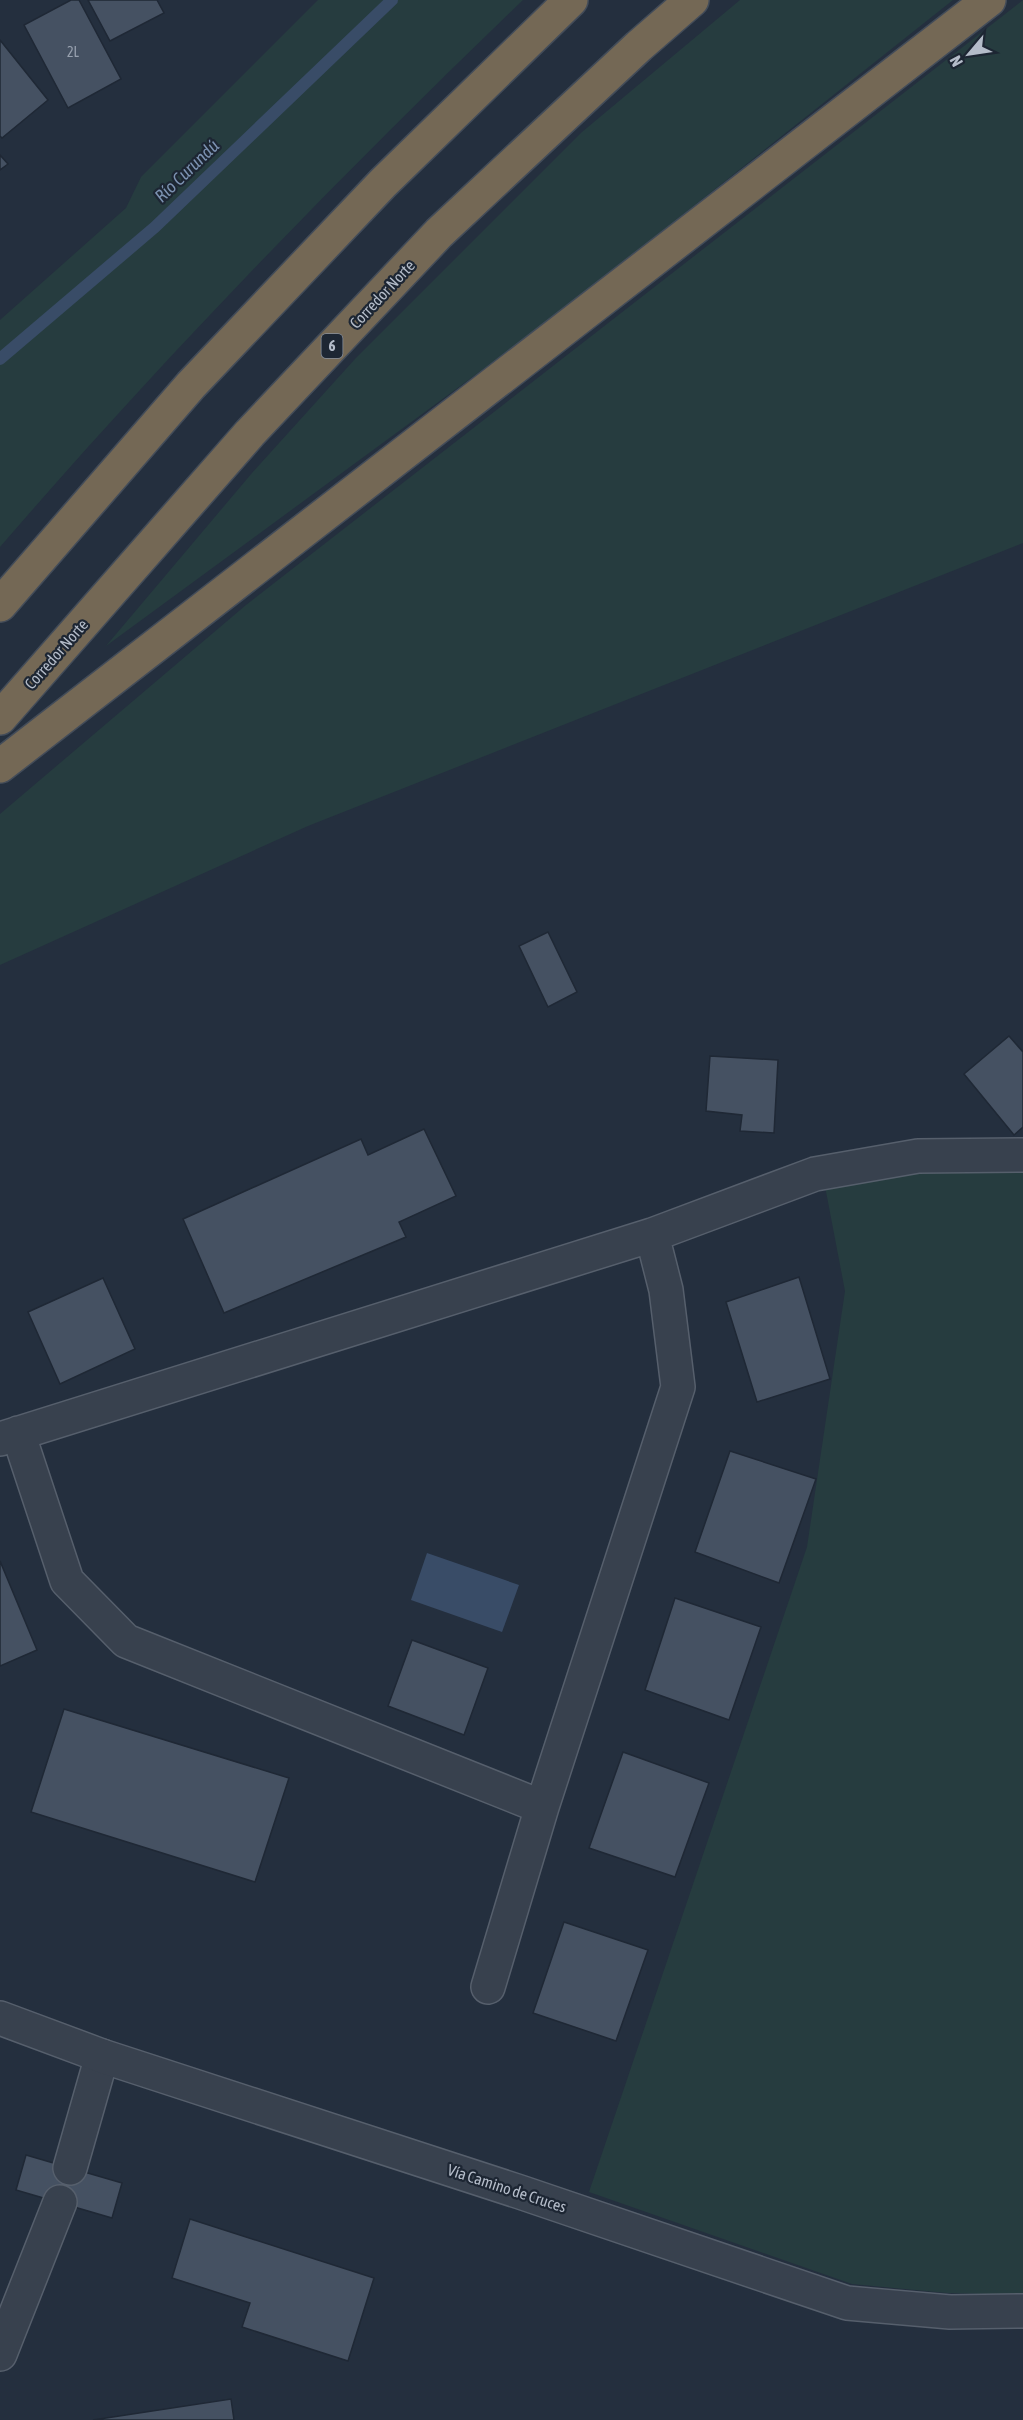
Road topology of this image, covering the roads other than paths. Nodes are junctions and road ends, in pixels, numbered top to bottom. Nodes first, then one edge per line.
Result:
1 (571, 0) edge
2 (692, 0) edge
3 (989, 0) edge
4 (0, 605) edge
5 (0, 718) edge
6 (0, 766) edge
7 (1023, 1155) edge
8 (652, 1235) junction
9 (9, 1436) edge
10 (542, 1807) junction
11 (488, 1987) dead end
12 (0, 2018) edge
13 (102, 2056) junction
14 (70, 2168) dead end
15 (60, 2202) dead end
16 (1023, 2312) edge
17 (0, 2354) edge

1 - 4 highway
2 - 5 highway, Corredor Norte / 6
3 - 6 highway
7 - 8 street
8 - 9 street
8 - 10 street
9 - 10 street
10 - 11 street
12 - 13 street, Vía Camino de Cruces
13 - 14 street
13 - 16 street, Vía Camino de Cruces
15 - 17 street

